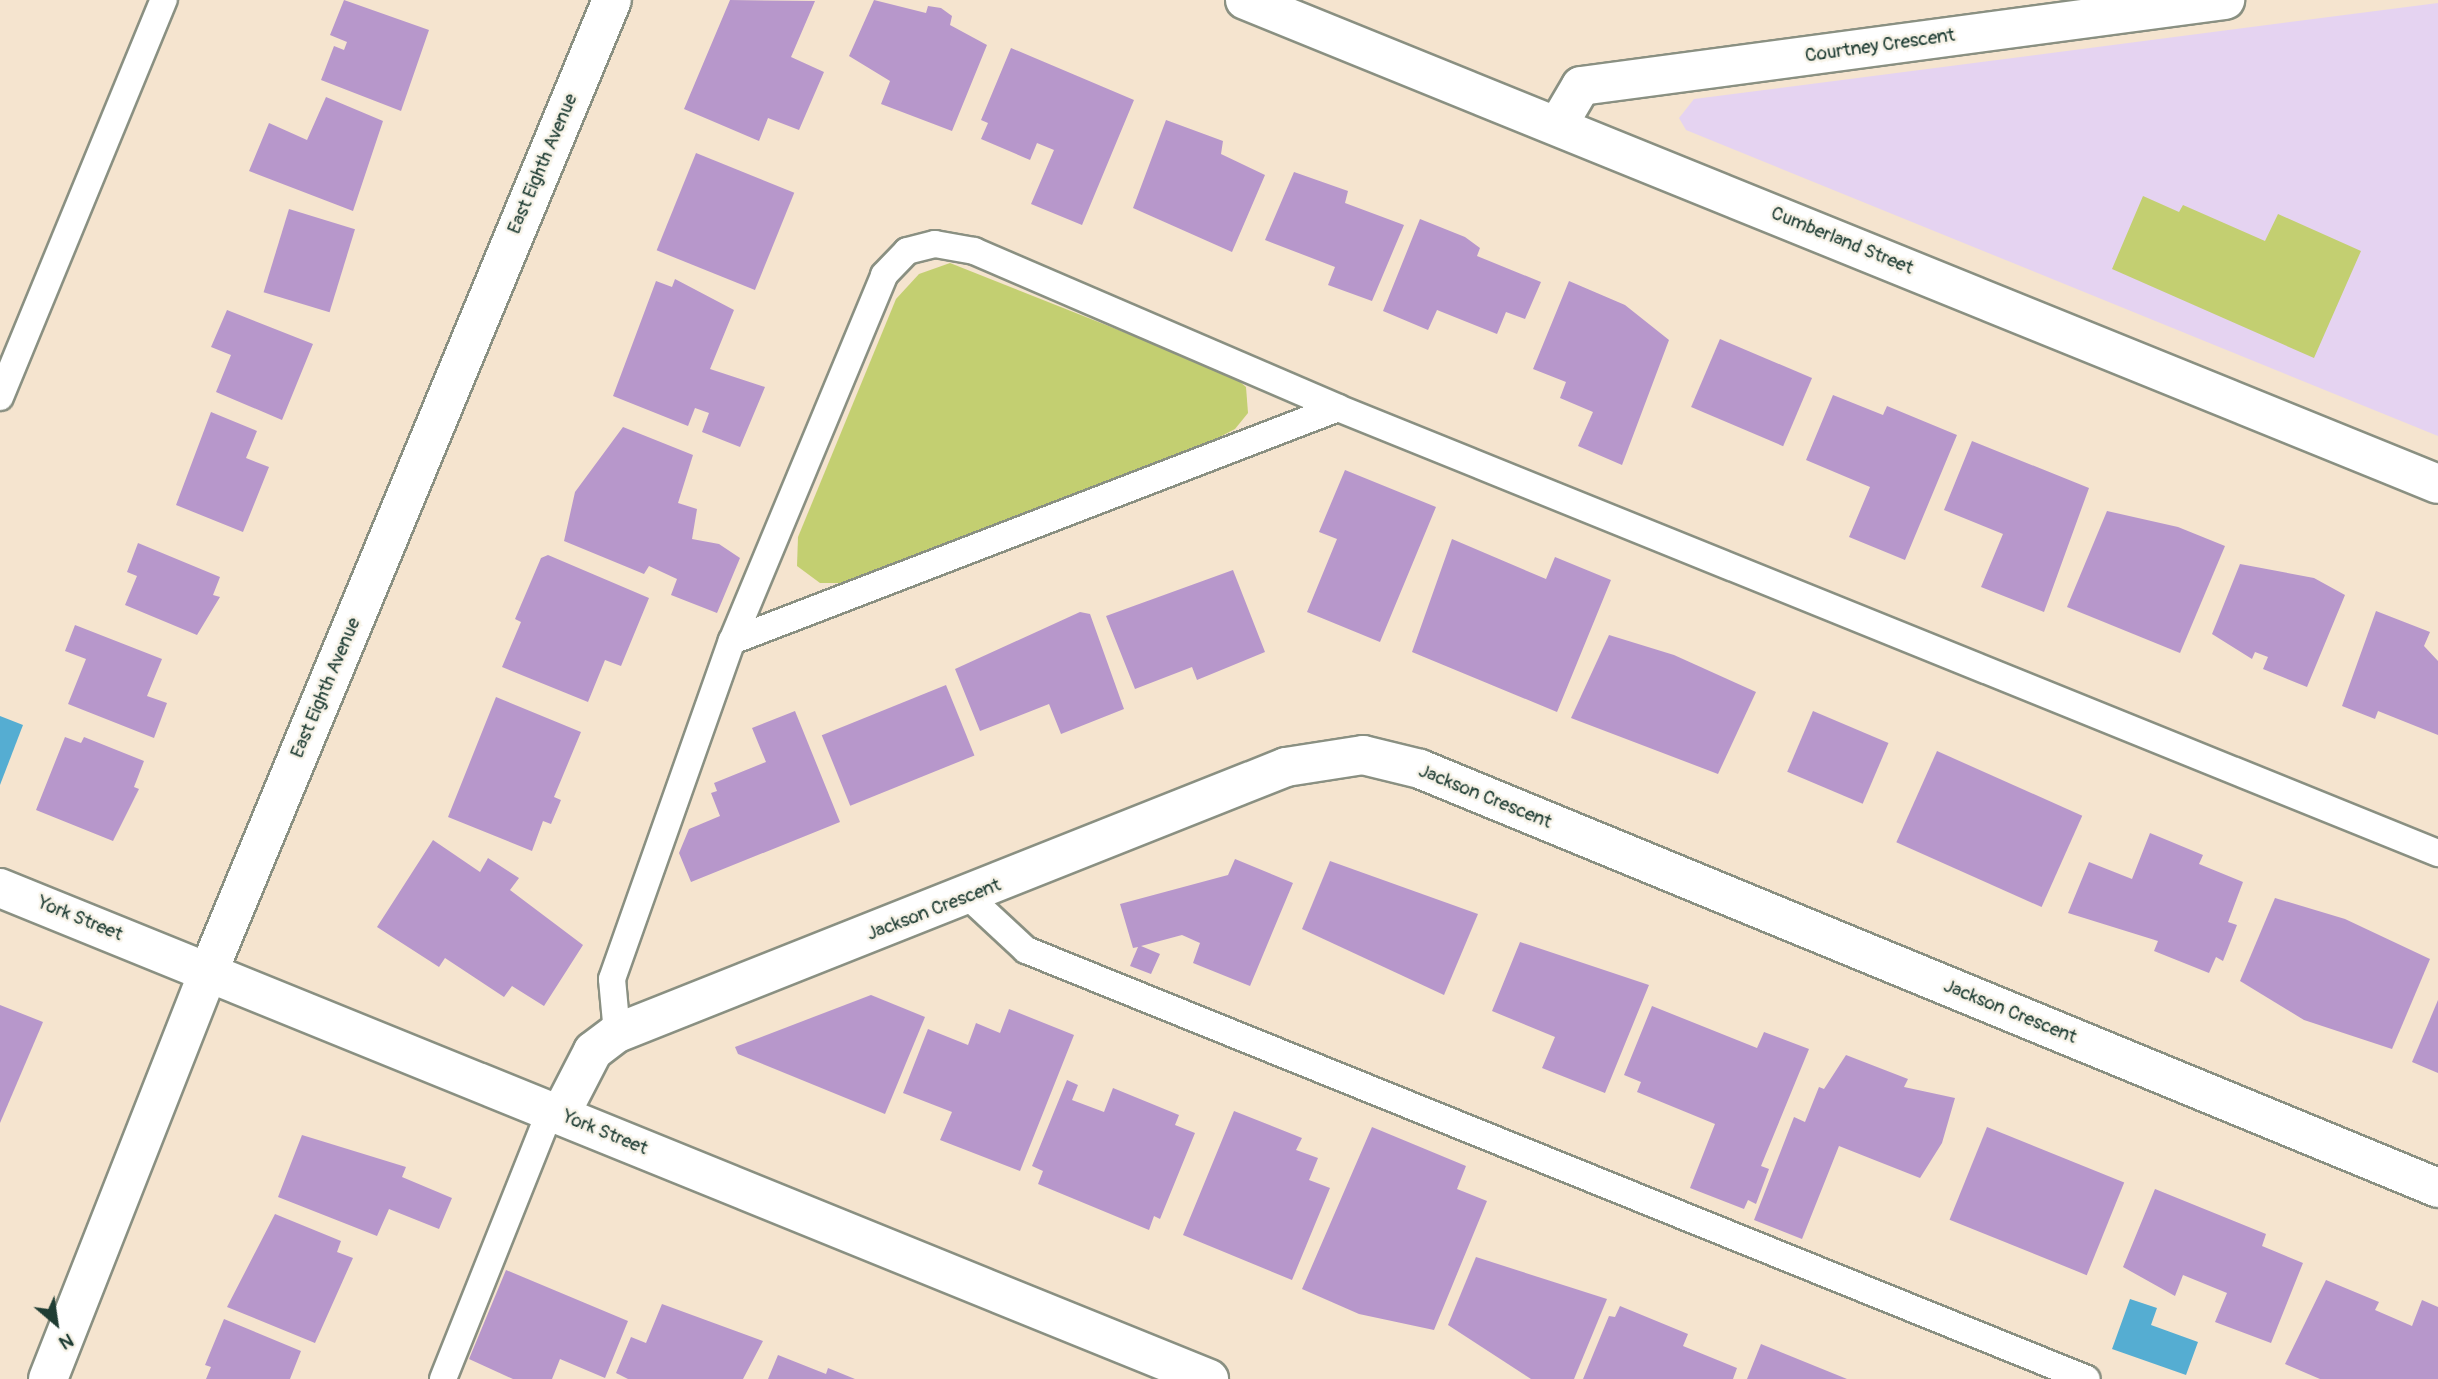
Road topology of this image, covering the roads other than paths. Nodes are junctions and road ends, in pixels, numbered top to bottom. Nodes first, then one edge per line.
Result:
1 (164, 0) edge
2 (612, 0) edge
3 (1245, 0) edge
4 (2225, 0) edge
5 (1558, 125) junction
6 (0, 397) edge
7 (1338, 408) junction
8 (2438, 485) edge
9 (732, 641) junction
10 (2438, 853) edge
11 (0, 888) edge
12 (969, 897) junction
13 (209, 970) junction
14 (617, 1033) junction
15 (555, 1113) junction
16 (2438, 1188) edge
17 (48, 1379) edge
18 (443, 1379) edge
19 (1209, 1379) edge
20 (2087, 1379) edge

1 - 6 lane
2 - 13 street, East Eighth Avenue
3 - 5 street, Cumberland Street
4 - 5 street, Courtney Crescent
5 - 8 street, Cumberland Street
7 - 9 lane
7 - 9 lane
7 - 10 lane
9 - 14 lane
11 - 13 street, York Street
12 - 14 street, Jackson Crescent
12 - 16 street, Jackson Crescent
12 - 20 lane
13 - 15 street, York Street
13 - 17 street, East Eighth Avenue
14 - 15 street, Jackson Crescent
15 - 18 lane
15 - 19 street, York Street

